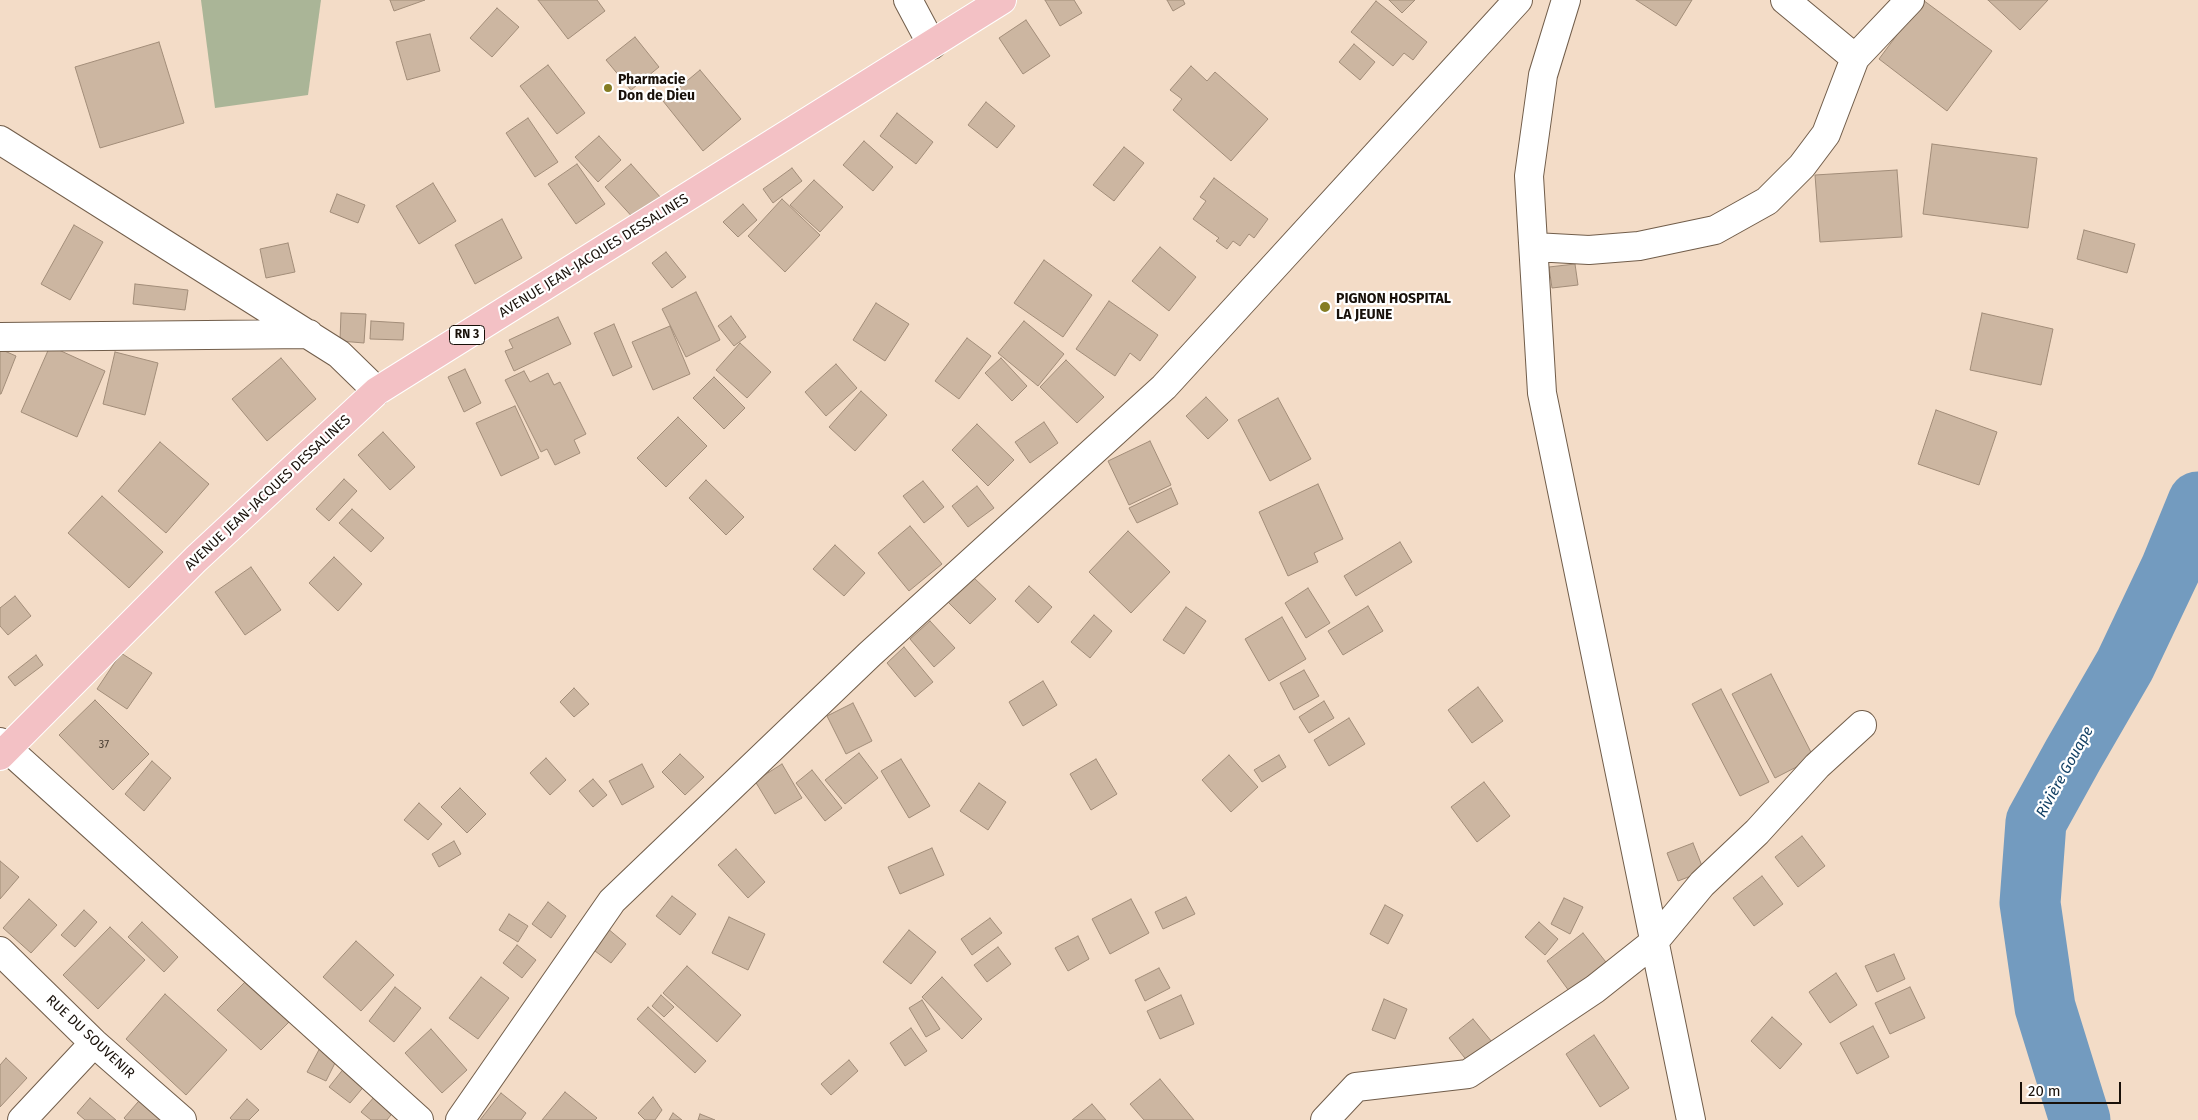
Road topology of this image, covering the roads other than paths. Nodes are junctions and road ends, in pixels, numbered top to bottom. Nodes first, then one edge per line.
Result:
1 (908, 0) edge
2 (1002, 0) edge
3 (1518, 0) edge
4 (1566, 0) edge
5 (1784, 0) edge
6 (1910, 0) edge
7 (932, 45) junction
8 (1855, 58) junction
9 (0, 140) edge
10 (1534, 247) junction
11 (309, 334) junction
12 (0, 337) edge
13 (377, 391) junction
14 (1862, 725) dead end
15 (2, 749) edge
16 (1653, 943) junction
17 (0, 951) edge
18 (94, 1043) junction
19 (22, 1120) edge
20 (182, 1120) edge
21 (419, 1120) edge
22 (460, 1120) edge
23 (1325, 1120) edge
24 (1691, 1120) edge

1 - 7 street
2 - 7 main road, AVENUE JEAN-JACQUES DESSALINES / RN 3
3 - 22 street
4 - 10 street
5 - 8 street
6 - 8 street
7 - 13 main road, AVENUE JEAN-JACQUES DESSALINES / RN 3
8 - 10 street
9 - 11 street
10 - 16 street
11 - 12 street
11 - 13 street
13 - 15 main road, AVENUE JEAN-JACQUES DESSALINES / RN 3
14 - 16 street
15 - 21 street
16 - 23 street
16 - 24 street
17 - 18 street, RUE DU SOUVENIR
18 - 19 street
18 - 20 street, RUE DU SOUVENIR

